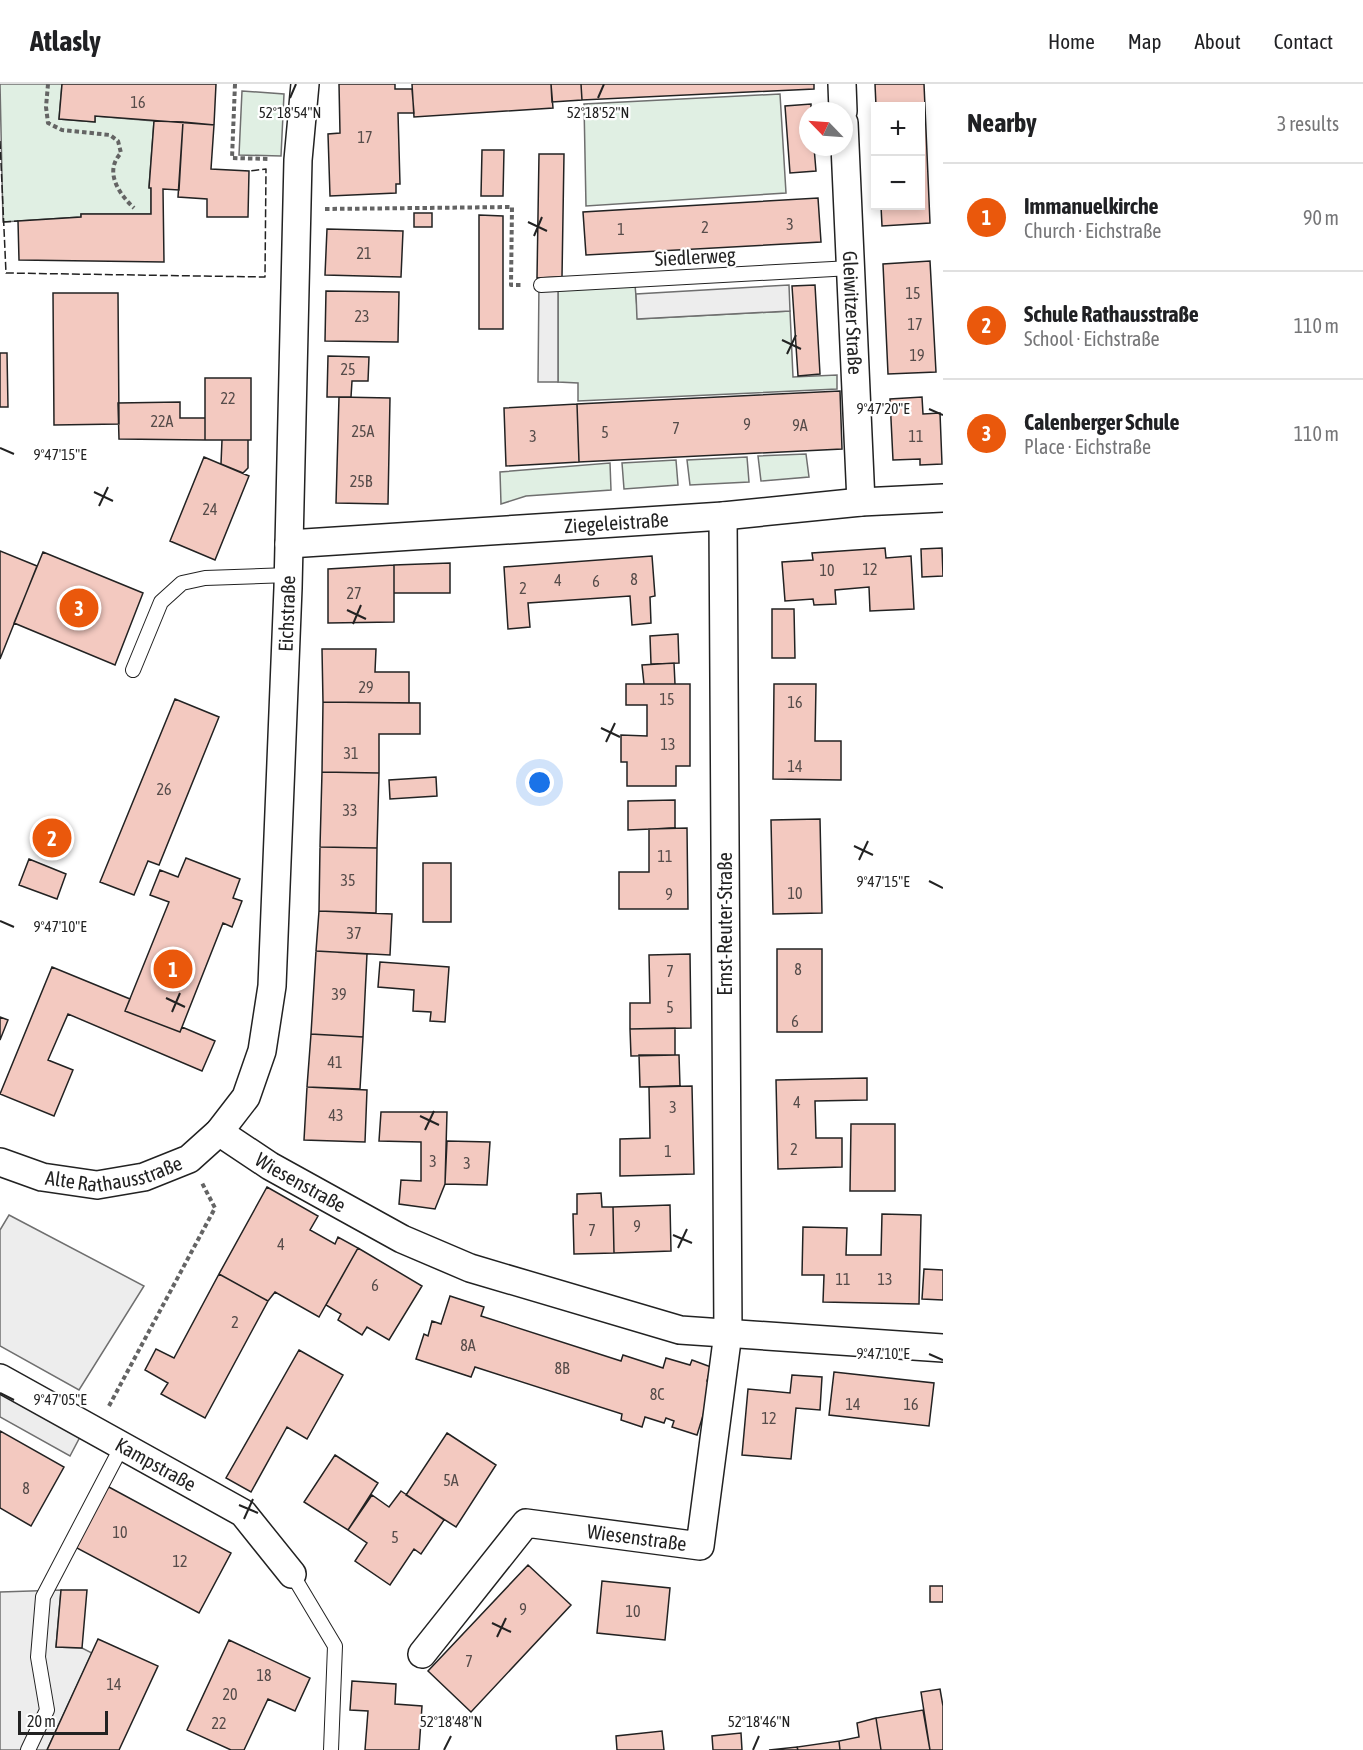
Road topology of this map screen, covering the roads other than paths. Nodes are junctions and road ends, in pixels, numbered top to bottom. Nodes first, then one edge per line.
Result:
1 (305, 84) edge
2 (842, 84) edge
3 (843, 102) edge
4 (846, 156) edge
5 (851, 268) junction
6 (541, 285) road end
7 (943, 498) edge
8 (861, 502) junction
9 (723, 516) junction
10 (290, 544) junction
11 (289, 575) junction
12 (133, 670) dead end
13 (219, 1132) junction
14 (0, 1162) edge
15 (728, 1333) junction
16 (943, 1348) edge
17 (0, 1378) edge
18 (122, 1446) junction
19 (292, 1574) joint
20 (422, 1653) dead end
21 (28, 1750) edge
22 (331, 1750) edge

1 - 10 street, Eichstraße
2 - 3 street
4 - 5 street, Gleiwitzer Straße
5 - 6 lane, Siedlerweg
5 - 8 street, Gleiwitzer Straße
7 - 8 street, Ziegeleistraße
8 - 9 street, Ziegeleistraße
9 - 10 street, Ziegeleistraße
9 - 15 street, Ernst-Reuter-Straße
10 - 11 street, Eichstraße
11 - 12 lane
11 - 13 street, Eichstraße
13 - 14 street, Alte Rathausstraße
13 - 15 street, Wiesenstraße
15 - 16 street, Wiesenstraße
15 - 20 street, Wiesenstraße
17 - 18 street, Kampstraße
18 - 19 street, Kampstraße
18 - 21 lane
19 - 22 lane

